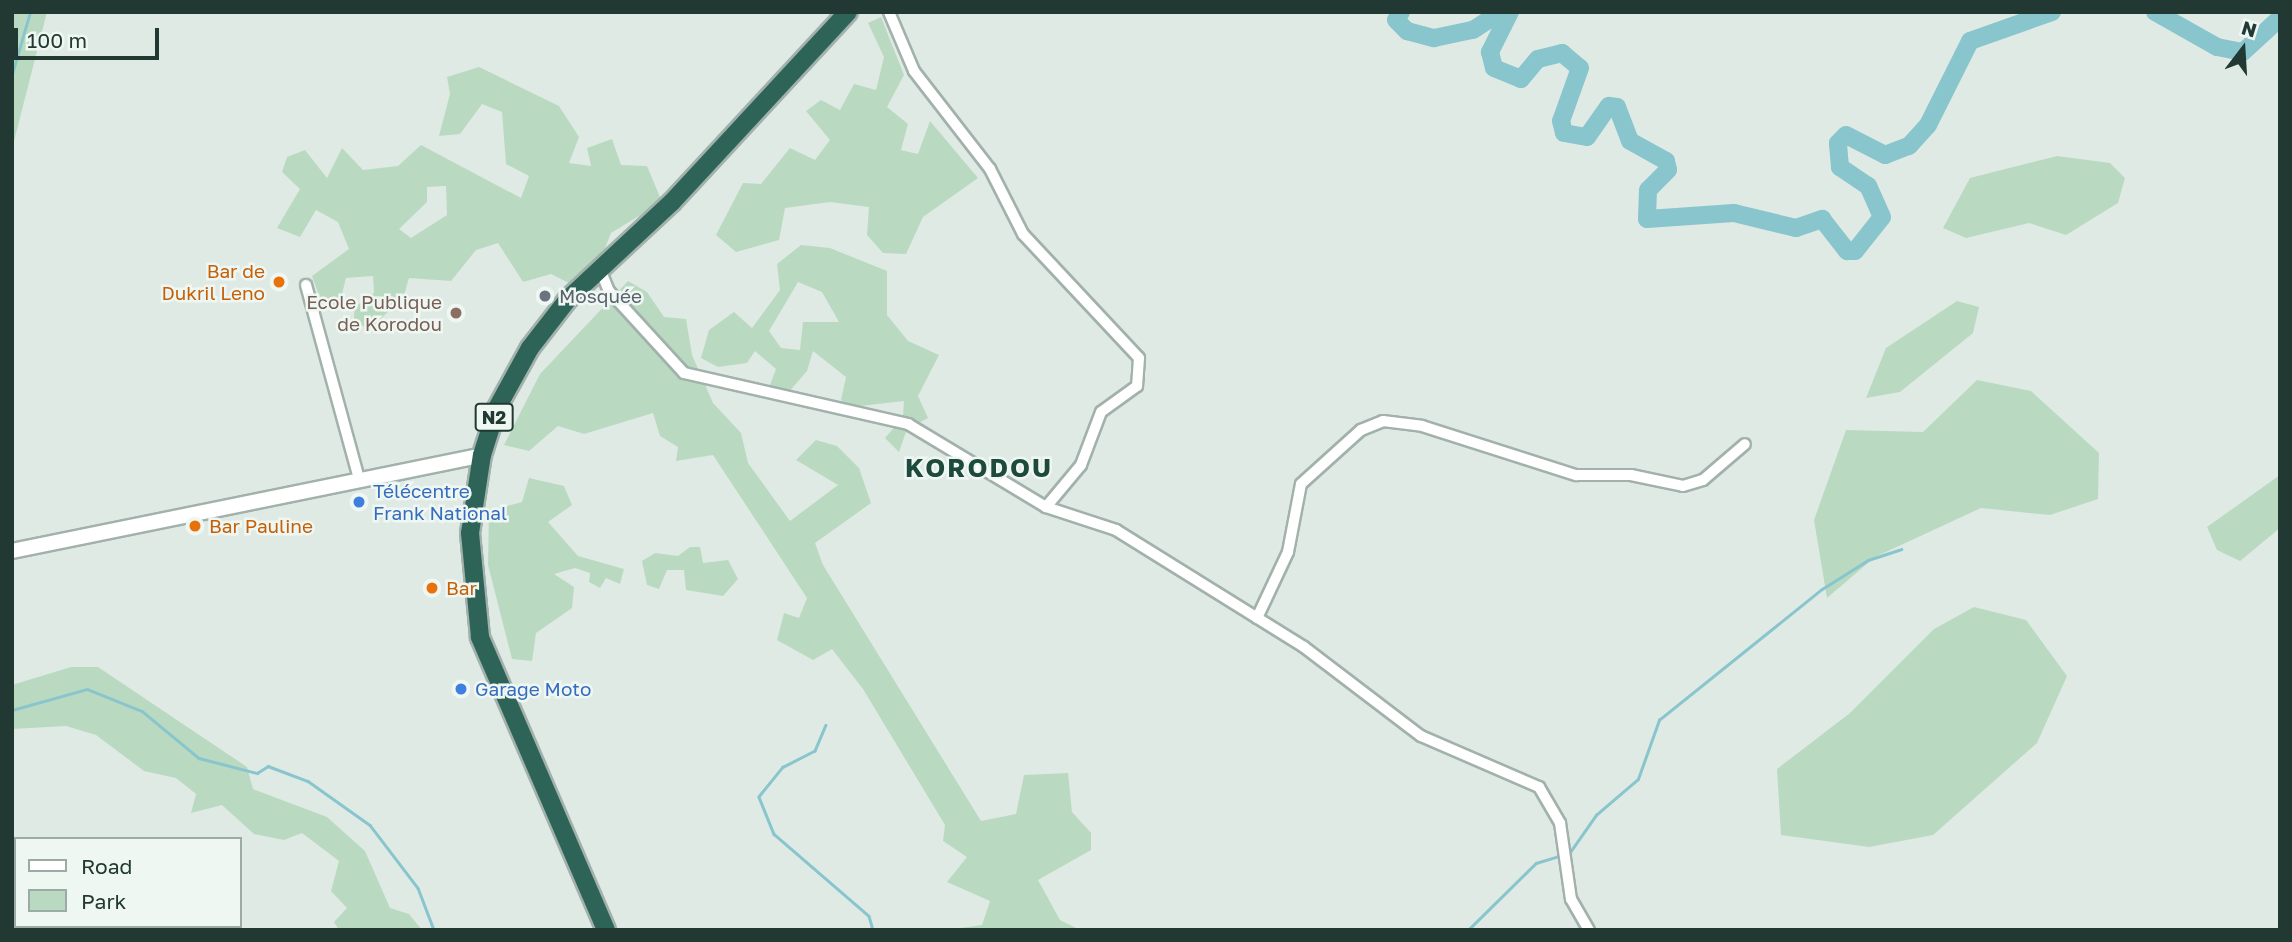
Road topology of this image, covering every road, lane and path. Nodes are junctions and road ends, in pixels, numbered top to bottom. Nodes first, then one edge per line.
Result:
1 (848, 12) edge
2 (889, 12) edge
3 (600, 269) junction
4 (306, 285) dead end
5 (1745, 444) dead end
6 (482, 455) junction
7 (359, 479) junction
8 (1046, 507) junction
9 (12, 551) edge
10 (1257, 618) junction
11 (606, 930) edge
12 (1589, 930) edge

1 - 3 highway, N2
2 - 8 street
3 - 6 highway, N2
3 - 8 street
4 - 7 street
5 - 10 street
6 - 7 street
6 - 11 highway, N2
7 - 9 street
8 - 10 street
10 - 12 street

